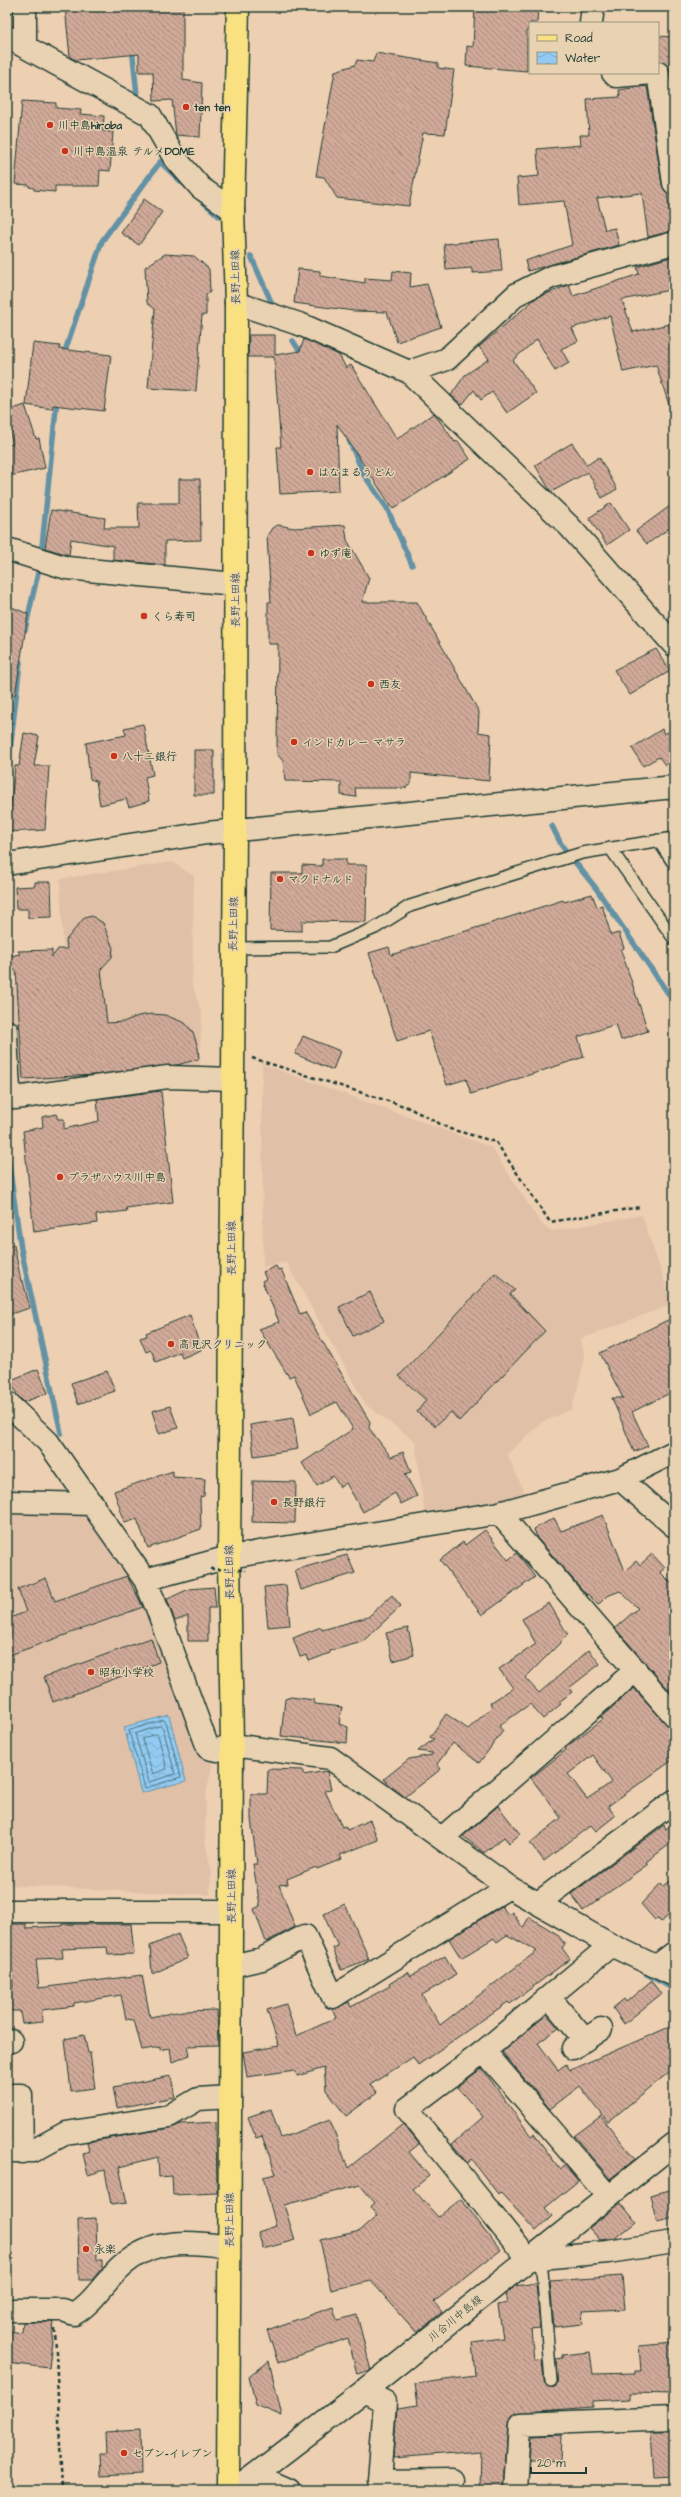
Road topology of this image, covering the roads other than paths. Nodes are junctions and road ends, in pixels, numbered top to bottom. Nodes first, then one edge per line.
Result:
1 (25, 7) edge
2 (238, 7) edge
3 (593, 7) edge
4 (591, 22) edge
5 (16, 42) edge
6 (674, 71) edge
7 (659, 73) edge
8 (614, 74) edge
9 (641, 74) edge
10 (658, 74) edge
11 (674, 183) edge
12 (233, 210) junction
13 (674, 244) edge
14 (236, 303) junction
15 (409, 372) junction
16 (7, 549) edge
17 (235, 584) junction
18 (674, 644) edge
19 (674, 787) edge
20 (235, 831) junction
21 (674, 838) edge
22 (658, 840) junction
23 (610, 848) junction
24 (7, 864) edge
25 (674, 864) edge
26 (674, 939) edge
27 (233, 948) junction
28 (7, 1027) edge
29 (232, 1079) junction
30 (11, 1098) edge
31 (7, 1403) edge
32 (674, 1452) edge
33 (620, 1479) junction
34 (7, 1502) edge
35 (93, 1504) junction
36 (499, 1513) junction
37 (674, 1526) edge
38 (237, 1564) junction
39 (145, 1580) junction
40 (636, 1670) junction
41 (674, 1715) edge
42 (232, 1745) junction
43 (674, 1801) edge
44 (442, 1838) junction
45 (509, 1887) junction
46 (538, 1903) junction
47 (7, 1911) edge
48 (230, 1911) junction
49 (611, 1945) junction
50 (674, 1953) edge
51 (231, 1966) junction
52 (665, 1971) edge
53 (549, 1997) junction
54 (586, 2039) dead end
55 (484, 2051) junction
56 (7, 2094) edge
57 (230, 2096) junction
58 (674, 2144) edge
59 (14, 2151) edge
60 (607, 2195) junction
61 (674, 2242) edge
62 (229, 2247) junction
63 (534, 2259) junction
64 (7, 2310) edge
65 (551, 2381) dead end
66 (364, 2391) junction
67 (674, 2418) edge
68 (255, 2475) junction
69 (452, 2480) dead end
70 (228, 2490) edge
71 (235, 2490) edge
72 (289, 2490) edge
73 (516, 2490) edge

1 - 5 street
2 - 12 main road, 長野上田線
3 - 4 street
5 - 12 street
6 - 7 street
8 - 9 street
10 - 11 street
12 - 14 main road, 長野上田線
13 - 15 street
14 - 15 street
14 - 17 main road, 長野上田線
15 - 18 street
16 - 17 street
17 - 20 main road, 長野上田線
19 - 20 street
20 - 24 street
20 - 27 main road, 長野上田線
21 - 22 lane
22 - 23 lane
22 - 25 lane
23 - 26 lane
23 - 27 lane
27 - 29 main road, 長野上田線
28 - 30 lane
29 - 30 street
29 - 38 main road, 長野上田線
31 - 35 street
32 - 33 street
33 - 36 street
33 - 37 street
34 - 35 street
35 - 39 street
36 - 38 street
36 - 40 street
38 - 39 street
38 - 42 main road, 長野上田線
39 - 42 street
40 - 41 street
40 - 44 street
42 - 44 street
42 - 48 main road, 長野上田線
43 - 46 street
44 - 45 street
45 - 46 street
45 - 51 street
46 - 49 street
47 - 48 street
48 - 51 main road, 長野上田線
49 - 52 street
49 - 53 street
50 - 52 street
51 - 57 main road, 長野上田線
53 - 54 street
53 - 55 street
55 - 60 street
55 - 63 street
56 - 59 street
57 - 59 street
57 - 62 main road, 長野上田線
58 - 60 street, 川合川中島線
60 - 63 street, 川合川中島線
61 - 63 street
62 - 64 street
62 - 70 main road, 長野上田線
63 - 65 lane
63 - 66 street, 川合川中島線
66 - 68 street, 川合川中島線
66 - 69 street
67 - 73 street
68 - 71 street, 川合川中島線
68 - 72 street

